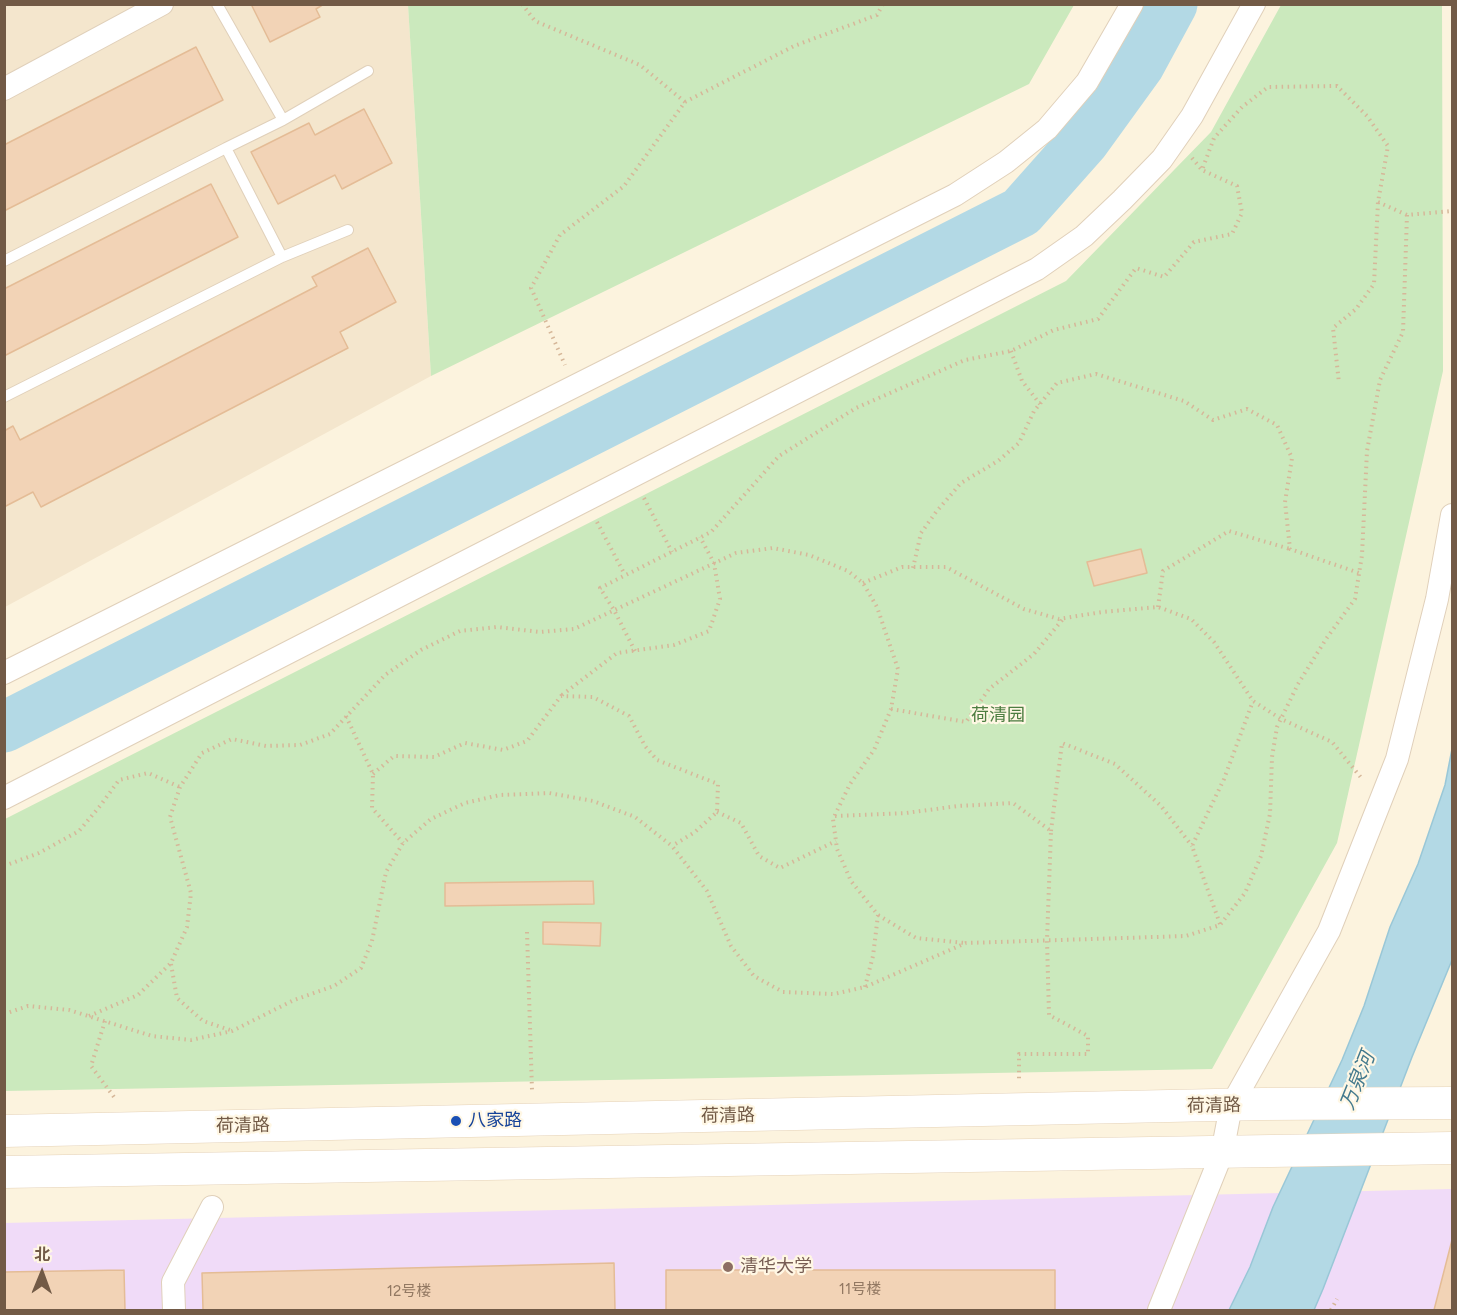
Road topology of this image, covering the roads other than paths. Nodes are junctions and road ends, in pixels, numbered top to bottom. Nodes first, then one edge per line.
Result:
1 (162, 4) edge
2 (217, 4) edge
3 (1132, 4) edge
4 (1254, 4) edge
5 (368, 71) dead end
6 (4, 89) edge
7 (283, 120) junction
8 (226, 148) junction
9 (348, 230) dead end
10 (282, 257) junction
11 (4, 261) edge
12 (4, 397) edge
13 (1452, 515) edge
14 (4, 674) edge
15 (4, 798) edge
16 (1452, 1103) edge
17 (1231, 1106) junction
18 (4, 1131) edge
19 (1452, 1148) edge
20 (1222, 1153) junction
21 (4, 1172) edge
22 (212, 1207) dead end
23 (174, 1311) edge
24 (1159, 1311) edge

1 - 6 street
2 - 7 lane
3 - 14 street
4 - 15 street
5 - 7 lane
7 - 8 lane
8 - 10 lane
8 - 11 lane
9 - 10 lane
10 - 12 lane
13 - 17 street
16 - 17 main road, 荷清路
17 - 18 main road, 荷清路
17 - 20 street
19 - 20 main road
20 - 21 main road
20 - 24 street
22 - 23 street

